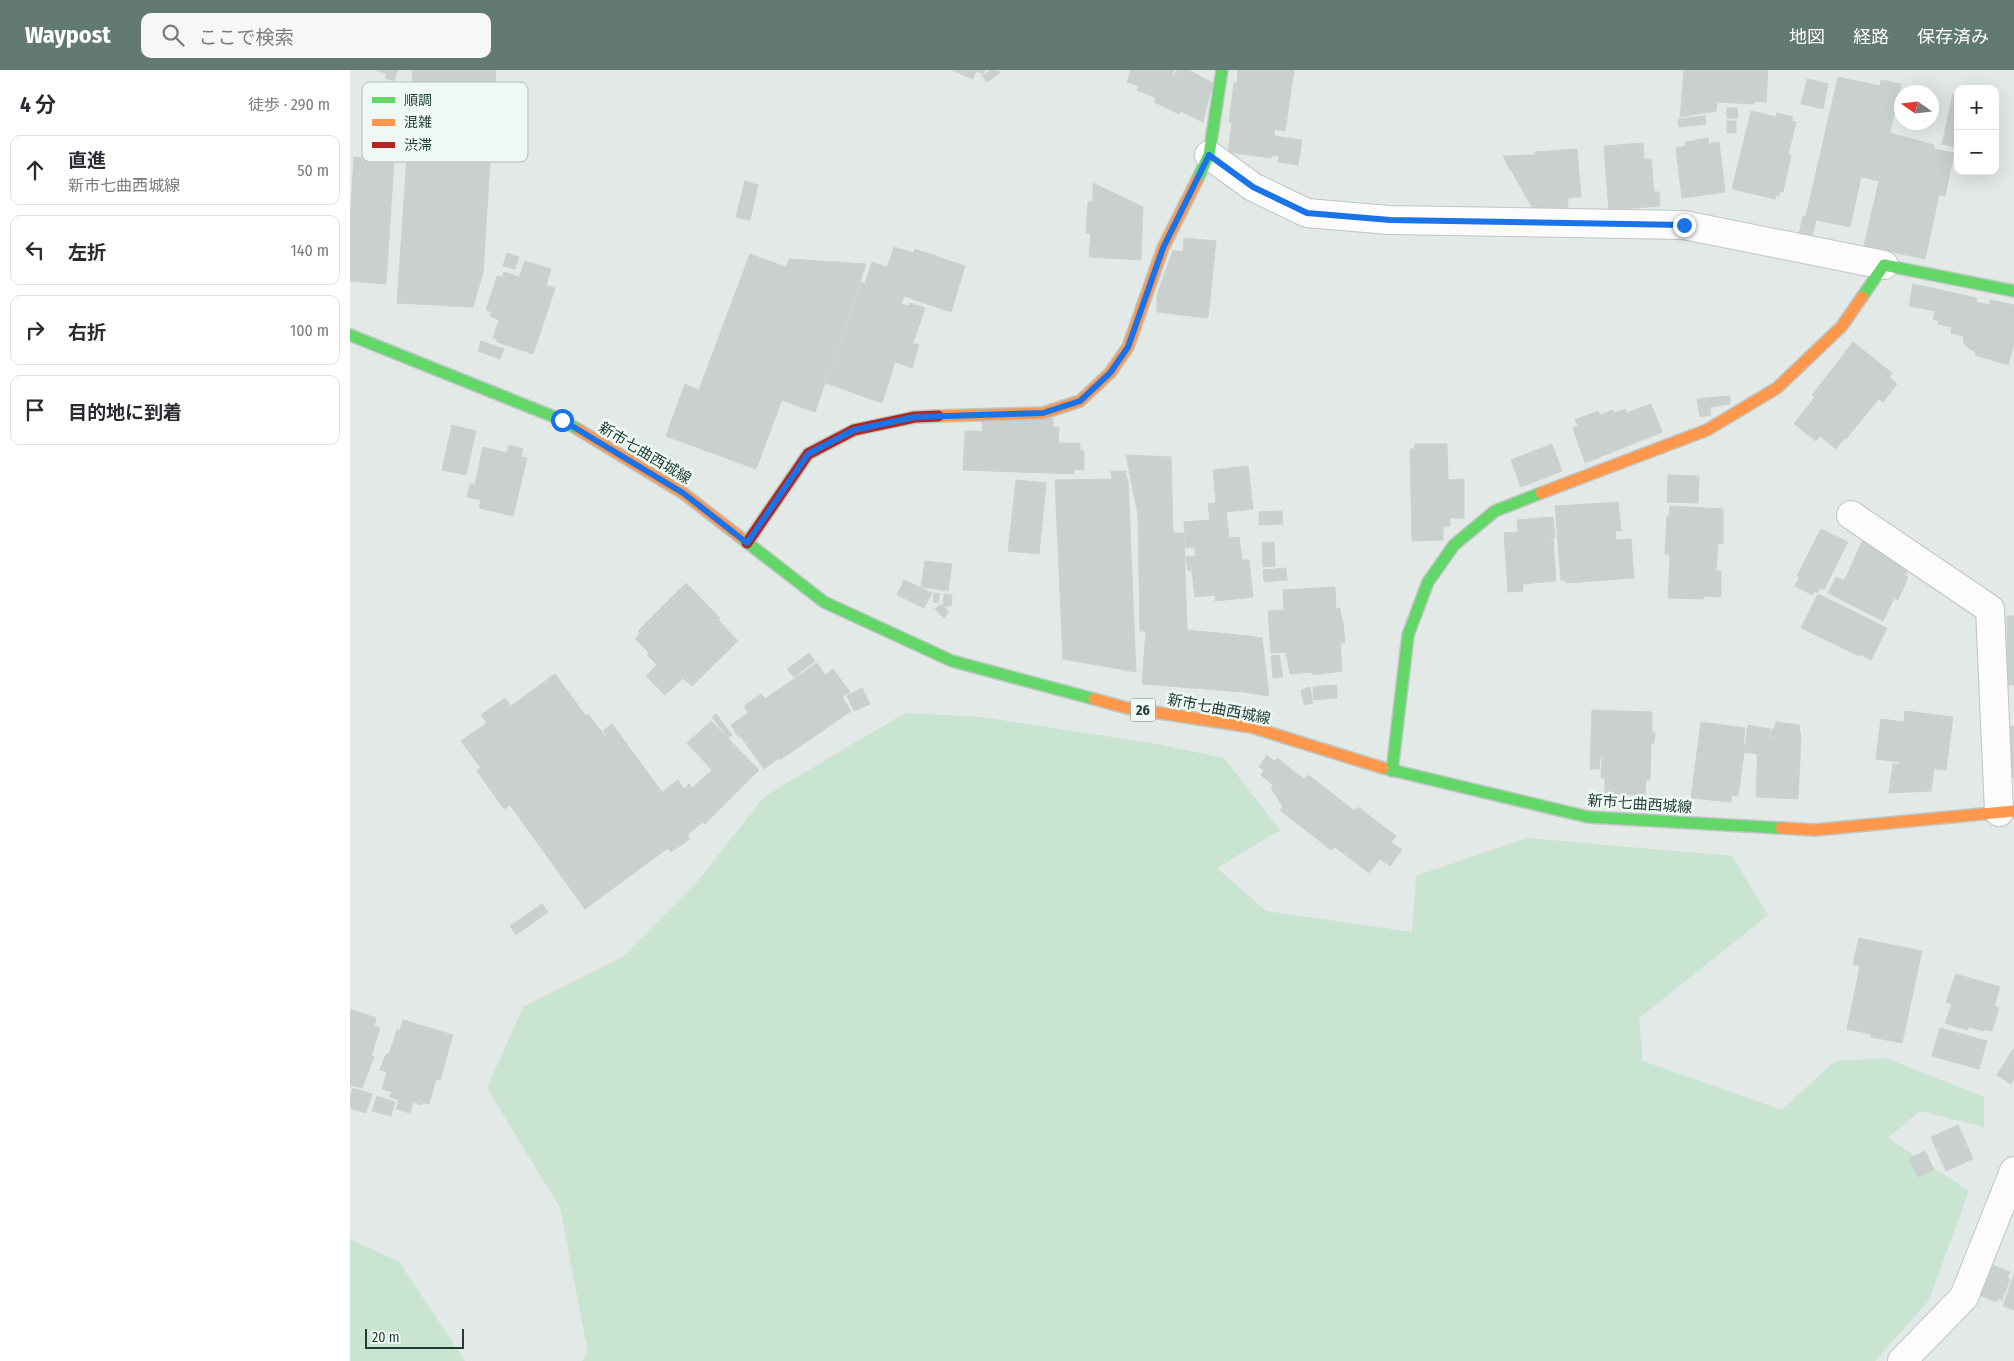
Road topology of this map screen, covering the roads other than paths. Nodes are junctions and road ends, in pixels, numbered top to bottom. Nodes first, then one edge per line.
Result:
1 (1222, 70) edge
2 (1209, 155) junction
3 (1884, 265) junction
4 (2014, 291) edge
5 (350, 335) edge
6 (1851, 515) dead end
7 (747, 543) junction
8 (1392, 771) junction
9 (2007, 812) edge
10 (2014, 1171) edge
11 (1902, 1361) edge

1 - 2 main road
2 - 3 street
2 - 7 main road
3 - 4 main road
3 - 8 main road
5 - 7 main road, 新市七曲西城線 / 26
6 - 9 street
7 - 8 main road, 新市七曲西城線 / 26
8 - 9 main road, 新市七曲西城線 / 26
10 - 11 street

